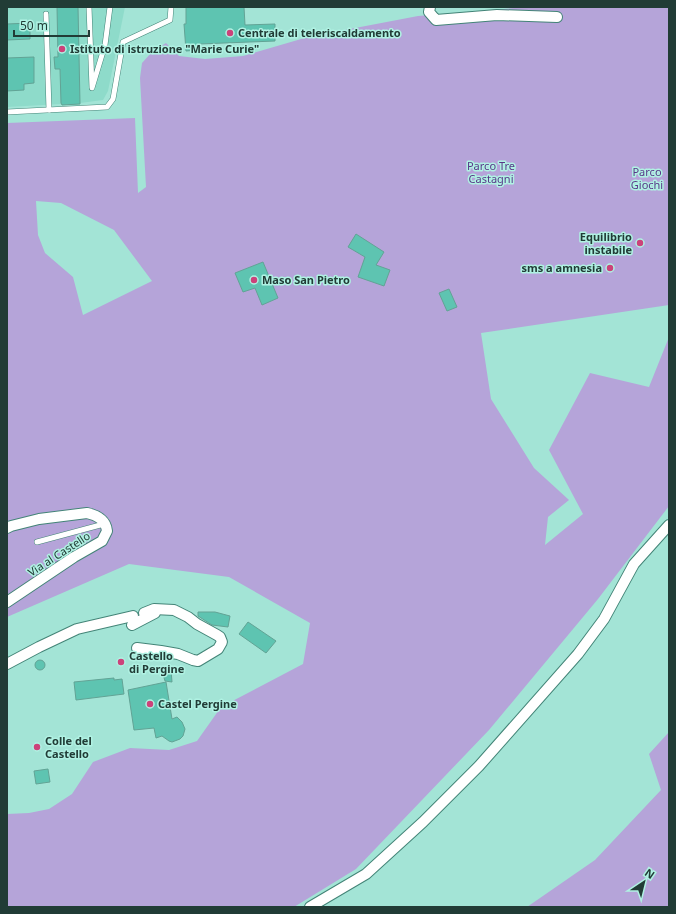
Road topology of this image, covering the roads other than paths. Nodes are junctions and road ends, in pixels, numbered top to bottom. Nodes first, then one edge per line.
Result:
1 (89, 7) edge
2 (110, 7) edge
3 (170, 7) edge
4 (430, 7) edge
5 (46, 14) dead end
6 (557, 17) dead end
7 (49, 110) junction
8 (7, 112) edge
9 (105, 523) junction
10 (669, 525) edge
11 (7, 528) edge
12 (37, 542) dead end
13 (7, 602) edge
14 (162, 609) junction
15 (144, 613) dead end
16 (138, 648) dead end
17 (7, 664) edge
18 (310, 907) edge

1 - 2 lane
3 - 7 lane
4 - 6 street
5 - 7 lane
7 - 8 lane
9 - 11 street, Via al Castello
9 - 12 lane
9 - 13 street, Via al Castello
10 - 18 street
14 - 15 street
14 - 16 street
14 - 17 street

